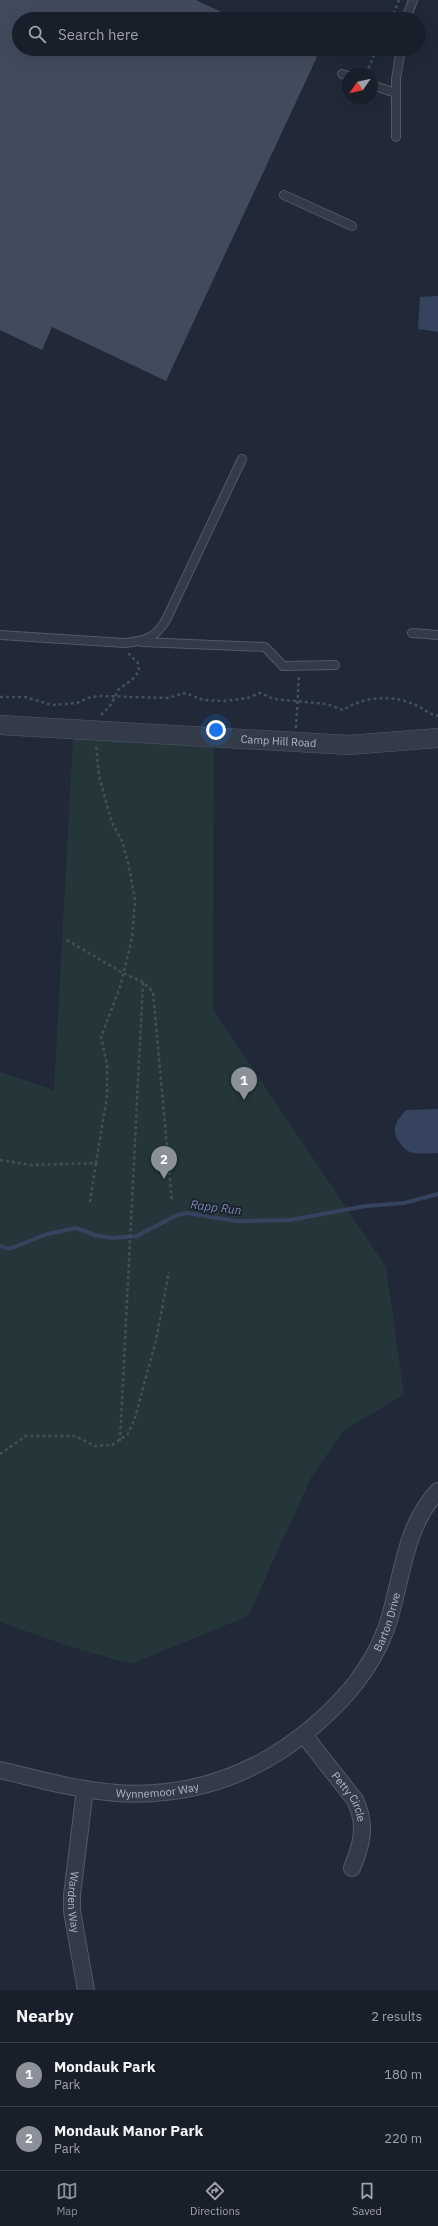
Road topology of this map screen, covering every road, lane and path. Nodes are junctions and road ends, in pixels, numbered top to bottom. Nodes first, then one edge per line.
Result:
1 (399, 0) edge
2 (413, 0) edge
3 (394, 12) edge
4 (409, 12) edge
5 (374, 56) edge
6 (400, 56) edge
7 (369, 68) edge
8 (378, 87) edge
9 (396, 93) junction
10 (396, 137) dead end
11 (284, 195) dead end
12 (352, 226) dead end
13 (242, 459) dead end
14 (412, 633) dead end
15 (0, 635) edge
16 (438, 635) edge
17 (126, 642) junction
18 (141, 642) junction
19 (300, 666) junction
20 (335, 666) dead end
21 (0, 697) edge
22 (115, 697) junction
23 (298, 702) junction
24 (438, 716) edge
25 (0, 725) edge
26 (97, 730) junction
27 (438, 738) edge
28 (294, 742) junction
29 (67, 940) dead end
30 (123, 973) junction
31 (143, 982) junction
32 (0, 1160) edge
33 (96, 1163) junction
34 (90, 1202) dead end
35 (172, 1202) dead end
36 (169, 1272) dead end
37 (120, 1441) junction
38 (0, 1454) edge
39 (438, 1491) edge
40 (304, 1735) junction
41 (0, 1770) edge
42 (86, 1789) junction
43 (352, 1868) dead end
44 (86, 1990) edge

1 - 3 path
2 - 4 lane
5 - 7 path
6 - 9 lane
8 - 9 lane
9 - 10 lane
11 - 12 lane
13 - 18 lane
14 - 16 lane
15 - 17 lane
17 - 18 lane
17 - 22 path
18 - 19 lane
19 - 20 lane
19 - 23 path
21 - 22 path
22 - 23 path
22 - 26 path
23 - 24 path
23 - 28 path
25 - 26 street, Camp Hill Road
26 - 28 street, Camp Hill Road
26 - 30 path
27 - 28 street, Camp Hill Road
29 - 30 path
30 - 31 path
30 - 33 path
31 - 35 path
31 - 37 path
32 - 33 path
33 - 34 path
36 - 37 path
37 - 38 path
39 - 40 street, Barton Drive
40 - 42 street, Wynnemoor Way
40 - 43 street, Petty Circle
41 - 42 street, Wynnemoor Way
42 - 44 street, Warden Way

